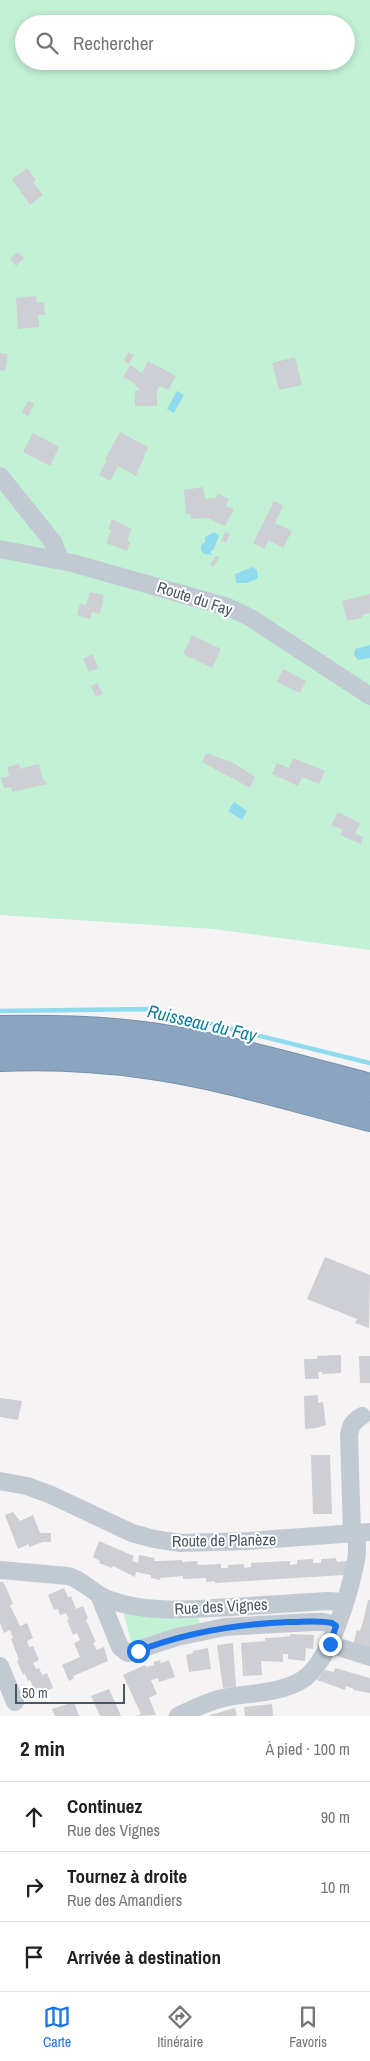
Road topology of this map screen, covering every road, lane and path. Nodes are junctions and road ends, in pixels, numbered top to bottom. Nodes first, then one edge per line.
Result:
1 (0, 476) edge
2 (0, 549) edge
3 (56, 560) junction
4 (370, 696) edge
5 (0, 1030) edge
6 (0, 1057) edge
7 (370, 1088) edge
8 (370, 1117) edge
9 (362, 1416) dead end
10 (0, 1480) edge
11 (359, 1533) edge
12 (0, 1570) edge
13 (99, 1595) junction
14 (345, 1602) junction
15 (336, 1626) junction
16 (330, 1644) junction
17 (370, 1657) edge
18 (0, 1666) edge
19 (15, 1702) dead end
20 (178, 1716) edge

1 - 3 street
2 - 3 street, Route du Fay
3 - 4 street, Route du Fay
5 - 7 highway
6 - 8 highway
9 - 11 street
10 - 11 street, Route de Planèze
11 - 14 street
12 - 13 street, Rue des Vignes
13 - 14 street, Rue des Vignes
13 - 15 street, Rue des Vignes
14 - 15 street
15 - 16 street
16 - 17 street
16 - 20 street
18 - 19 street

